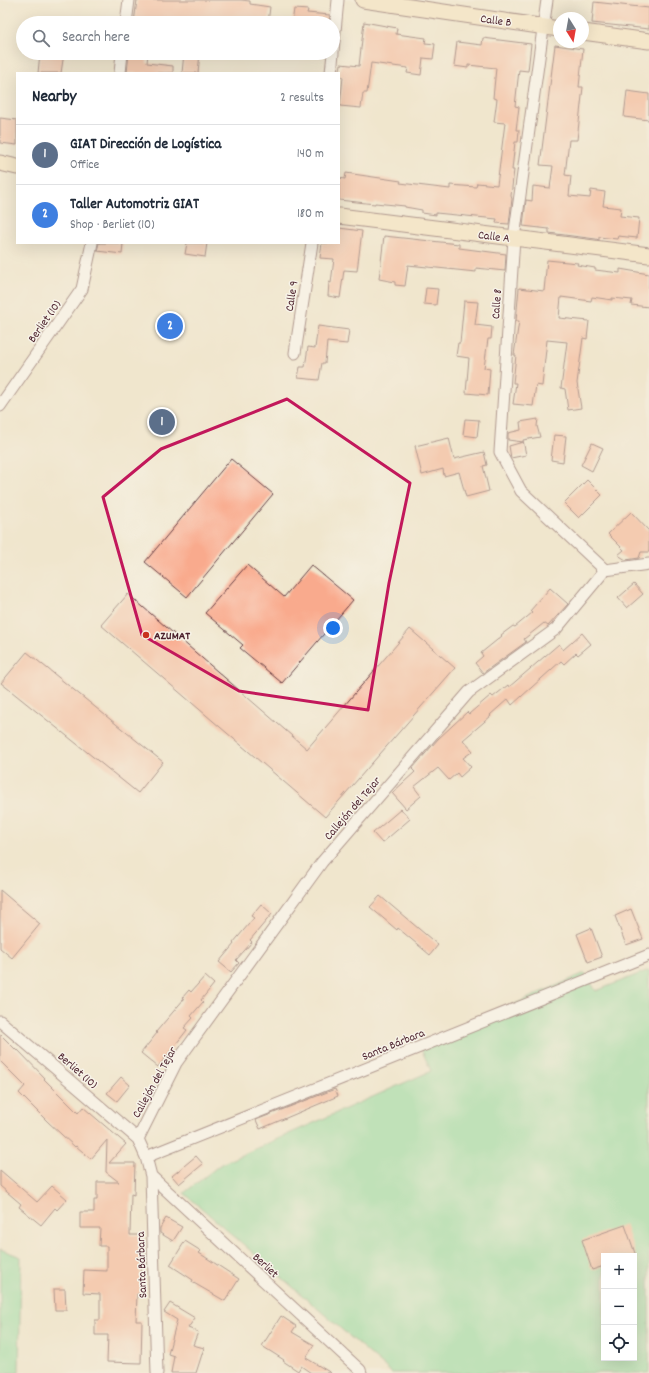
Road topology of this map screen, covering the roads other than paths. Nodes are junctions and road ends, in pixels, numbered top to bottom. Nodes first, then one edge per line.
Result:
1 (129, 0) edge
2 (338, 0) edge
3 (362, 0) edge
4 (546, 0) edge
5 (127, 16) edge
6 (336, 16) edge
7 (542, 27) junction
8 (553, 28) edge
9 (589, 33) edge
10 (649, 41) edge
11 (121, 60) edge
12 (332, 60) edge
13 (120, 72) edge
14 (331, 72) edge
15 (0, 163) edge
16 (16, 167) edge
17 (340, 216) edge
18 (514, 238) junction
19 (92, 244) edge
20 (312, 244) edge
21 (649, 255) edge
22 (295, 353) dead end
23 (0, 406) edge
24 (649, 564) edge
25 (605, 570) junction
26 (649, 955) edge
27 (0, 1021) edge
28 (138, 1139) junction
29 (146, 1157) junction
30 (151, 1176) junction
31 (157, 1373) edge
32 (361, 1373) edge

1 - 5 street
2 - 6 street
3 - 7 street, Calle B
4 - 7 street, Calle 8
7 - 8 street, Calle B
7 - 18 street, Calle 8
9 - 10 street
11 - 13 street
12 - 14 street
15 - 16 street
17 - 18 street, Calle A
18 - 21 street, Calle A
18 - 25 street, Calle 8
19 - 23 street, Berliet (10)
20 - 22 street, Calle 9
24 - 25 street
25 - 28 street, Callejón del Tejar
26 - 29 street, Santa Bárbara
27 - 28 street, Berliet (10)
28 - 29 street, Santa Bárbara
29 - 30 street, Santa Bárbara
30 - 31 street, Santa Bárbara
30 - 32 street, Berliet

